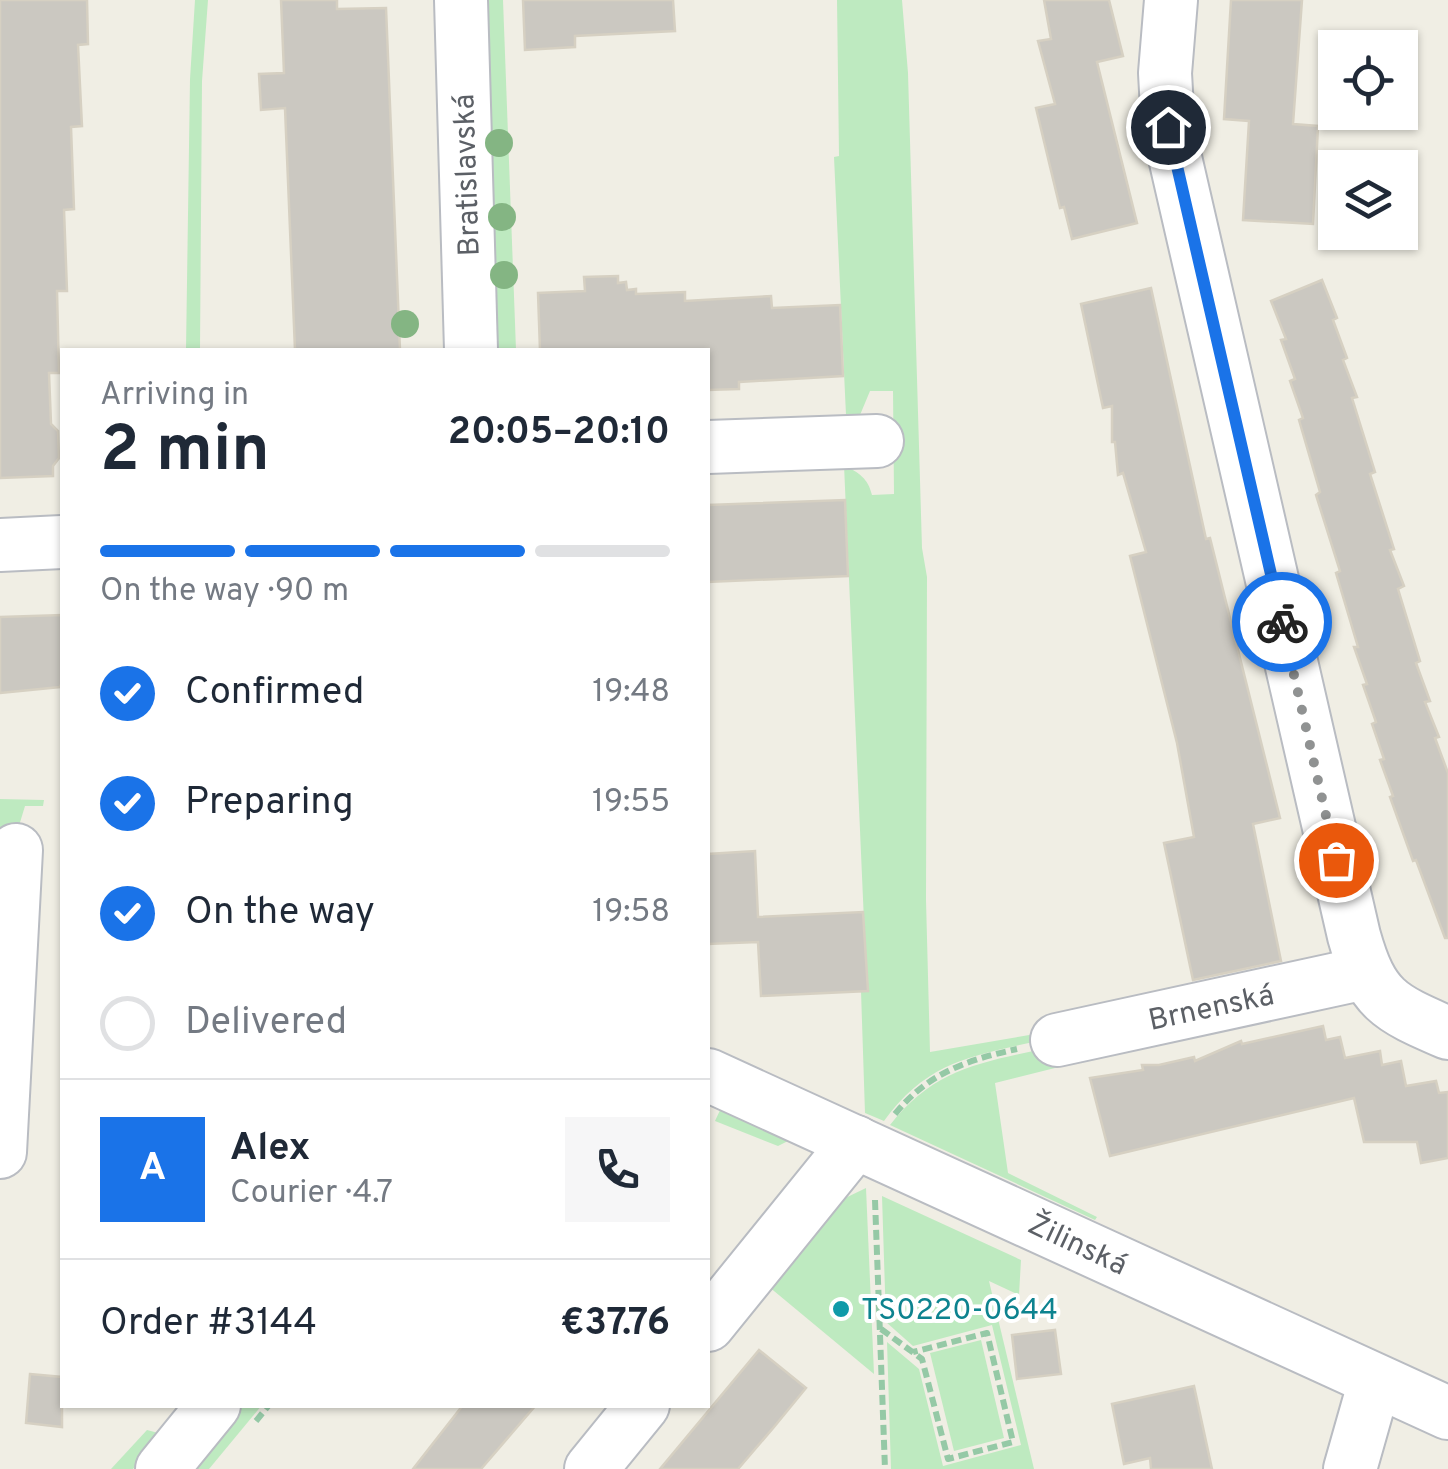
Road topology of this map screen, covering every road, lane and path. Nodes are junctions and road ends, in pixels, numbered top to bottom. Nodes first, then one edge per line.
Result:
1 (460, 0) edge
2 (1171, 0) edge
3 (471, 348) edge
4 (877, 441) dead end
5 (710, 446) edge
6 (60, 542) edge
7 (0, 545) edge
8 (16, 850) dead end
9 (1364, 973) junction
10 (1448, 1033) edge
11 (1058, 1040) dead end
12 (710, 1076) edge
13 (856, 1142) junction
14 (0, 1152) edge
15 (710, 1324) edge
16 (880, 1328) dead end
17 (913, 1352) junction
18 (1375, 1381) junction
19 (212, 1408) edge
20 (641, 1408) edge
21 (1448, 1413) edge
22 (162, 1469) edge
23 (591, 1469) edge
24 (1350, 1469) edge

1 - 3 street, Bratislavská
2 - 9 street
4 - 5 street
6 - 7 street
8 - 14 street
9 - 10 street
9 - 11 street, Brnenská
12 - 13 street, Žilinská
13 - 15 street
13 - 18 street, Žilinská
16 - 17 path
17 - 17 path
18 - 21 street, Žilinská
18 - 24 street
19 - 22 street
20 - 23 street

